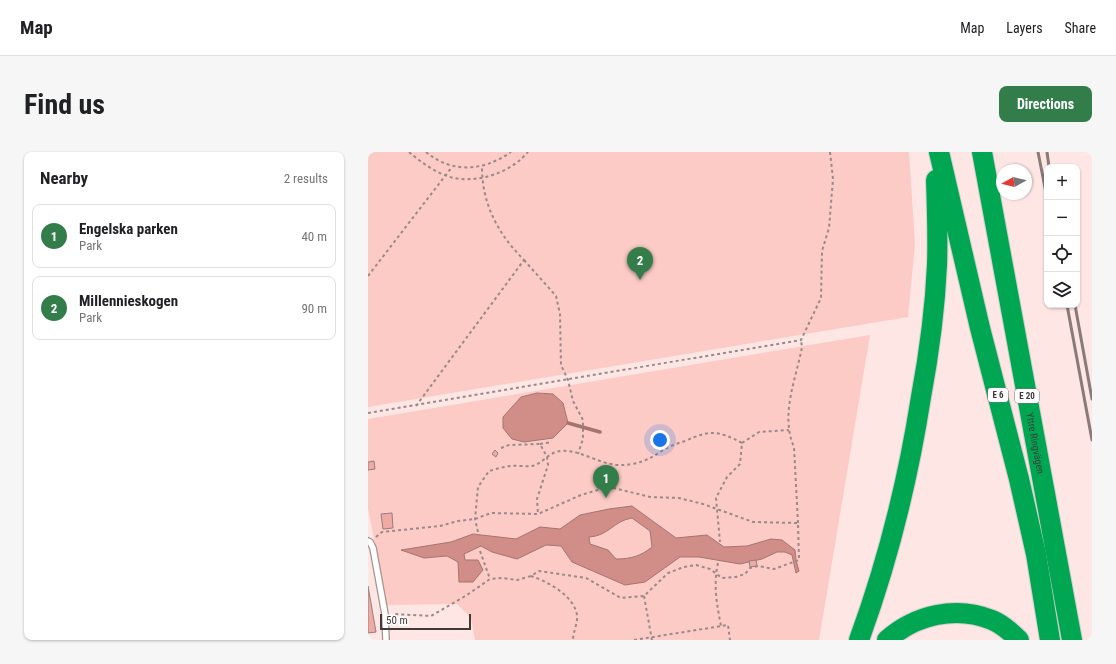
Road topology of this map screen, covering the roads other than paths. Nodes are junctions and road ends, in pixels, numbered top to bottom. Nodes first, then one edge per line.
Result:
1 (936, 152) edge
2 (939, 152) edge
3 (982, 152) edge
4 (369, 541) edge
5 (386, 640) edge
6 (859, 640) edge
7 (887, 640) edge
8 (1019, 640) edge
9 (1050, 640) edge
10 (1072, 640) edge

1 - 6 highway
2 - 9 highway, E 6
3 - 10 highway, Yttre Ringvägen / E 20
4 - 5 lane
7 - 8 highway

